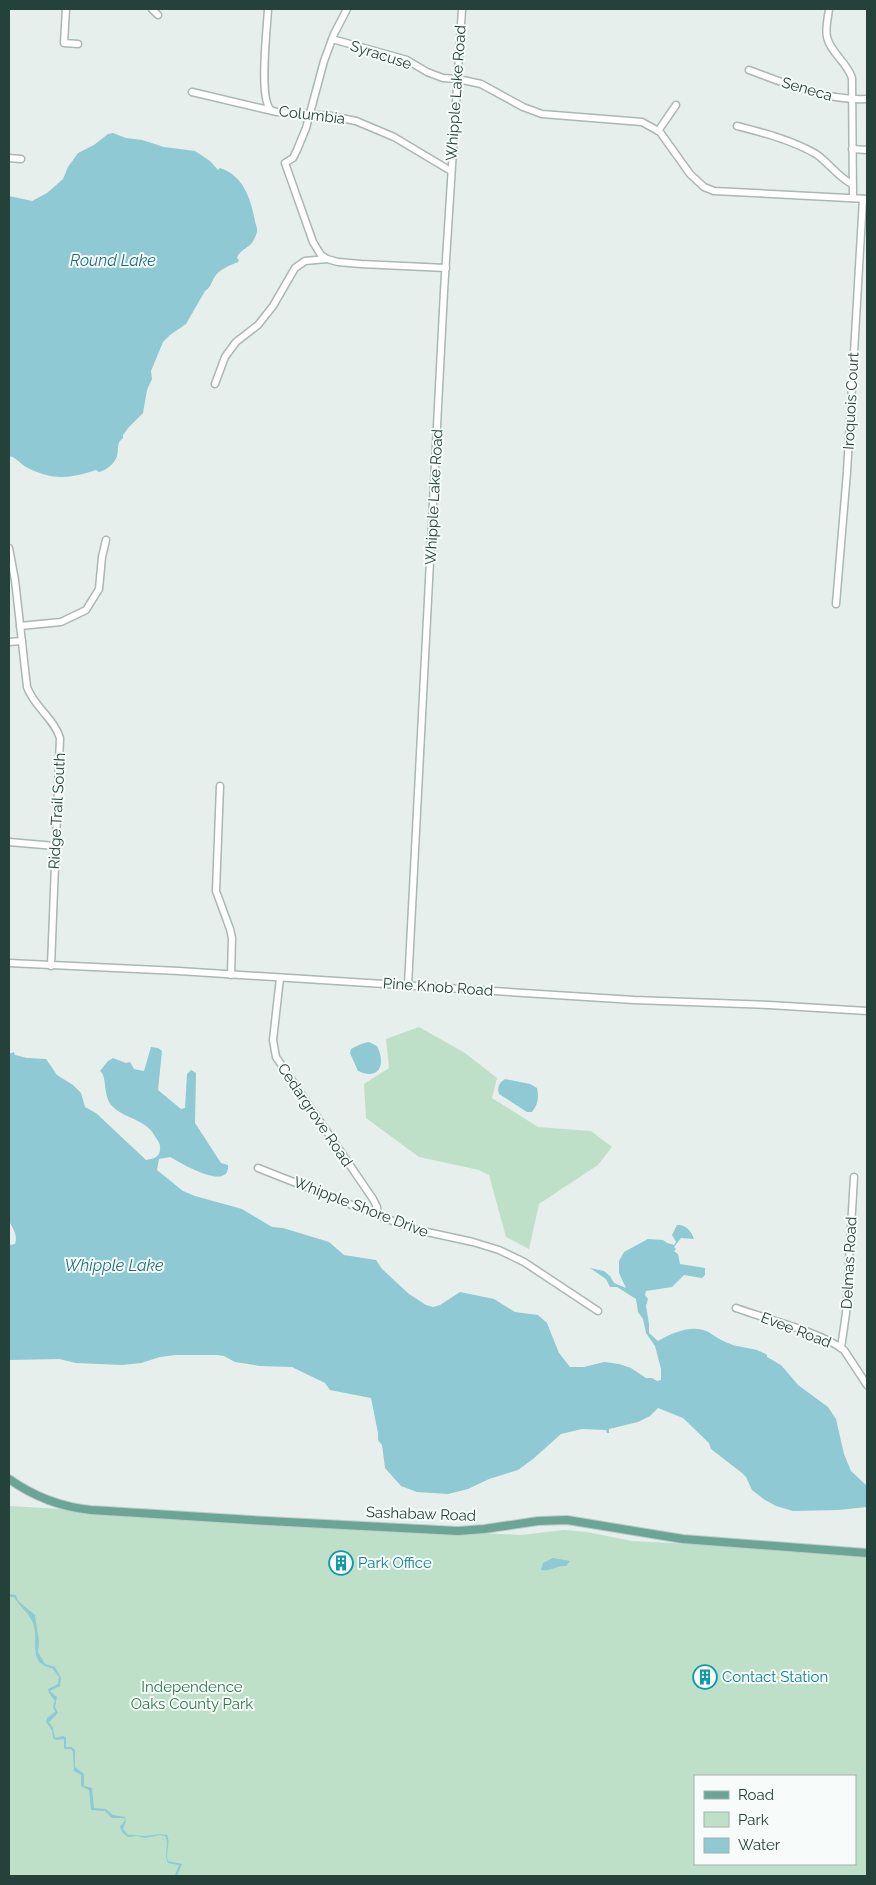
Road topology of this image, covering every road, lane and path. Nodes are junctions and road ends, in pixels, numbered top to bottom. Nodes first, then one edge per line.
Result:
1 (66, 9) edge
2 (152, 9) edge
3 (268, 9) edge
4 (347, 9) edge
5 (462, 9) edge
6 (829, 9) edge
7 (158, 15) dead end
8 (332, 39) junction
9 (78, 44) dead end
10 (749, 70) dead end
11 (458, 79) junction
12 (192, 92) dead end
13 (852, 99) junction
14 (867, 99) edge
15 (676, 105) dead end
16 (270, 109) junction
17 (309, 115) junction
18 (737, 126) dead end
19 (658, 131) junction
20 (852, 149) junction
21 (867, 150) edge
22 (9, 158) edge
23 (21, 159) dead end
24 (451, 171) junction
25 (852, 184) junction
26 (853, 198) junction
27 (865, 199) edge
28 (327, 258) junction
29 (446, 268) junction
30 (215, 384) dead end
31 (106, 540) dead end
32 (9, 548) edge
33 (836, 604) dead end
34 (20, 626) junction
35 (22, 641) junction
36 (9, 642) edge
37 (220, 786) dead end
38 (9, 842) edge
39 (55, 846) junction
40 (9, 963) edge
41 (51, 966) junction
42 (231, 975) junction
43 (280, 978) junction
44 (408, 985) junction
45 (867, 1011) edge
46 (258, 1168) dead end
47 (854, 1177) dead end
48 (378, 1215) junction
49 (736, 1308) dead end
50 (598, 1311) dead end
51 (841, 1348) junction
52 (867, 1385) edge
53 (9, 1478) edge
54 (867, 1553) edge

1 - 9 street
2 - 7 street
3 - 16 street
4 - 8 street
5 - 11 street, Whipple Lake Road
6 - 13 street
8 - 11 street, Syracuse
8 - 17 street
10 - 13 street, Seneca
11 - 19 street, Syracuse
11 - 24 street, Whipple Lake Road
12 - 16 street, Columbia
13 - 14 street, Seneca
13 - 20 street
15 - 19 street
16 - 17 street, Columbia
17 - 24 street, Columbia
17 - 28 street
18 - 25 street
19 - 26 street
20 - 21 street
20 - 25 street
22 - 23 street
24 - 29 street, Whipple Lake Road
25 - 26 street
26 - 27 street
27 - 33 street, Iroquois Court
28 - 29 street
28 - 30 street
29 - 44 street, Whipple Lake Road
31 - 34 street
32 - 34 street, Ridge Trail South
34 - 35 street, Ridge Trail South
35 - 36 street
35 - 39 street, Ridge Trail South
37 - 42 street
38 - 39 street
39 - 41 street, Ridge Trail South
40 - 41 street, Pine Knob Road
41 - 42 street, Pine Knob Road
42 - 43 street, Pine Knob Road
43 - 44 street, Pine Knob Road
43 - 48 street, Cedargrove Road
44 - 45 street, Pine Knob Road
46 - 48 street, Whipple Shore Drive
47 - 51 street, Delmas Road
48 - 50 street, Whipple Shore Drive
49 - 51 street, Evee Road
51 - 52 street, Evee Road
53 - 54 main road, Sashabaw Road

